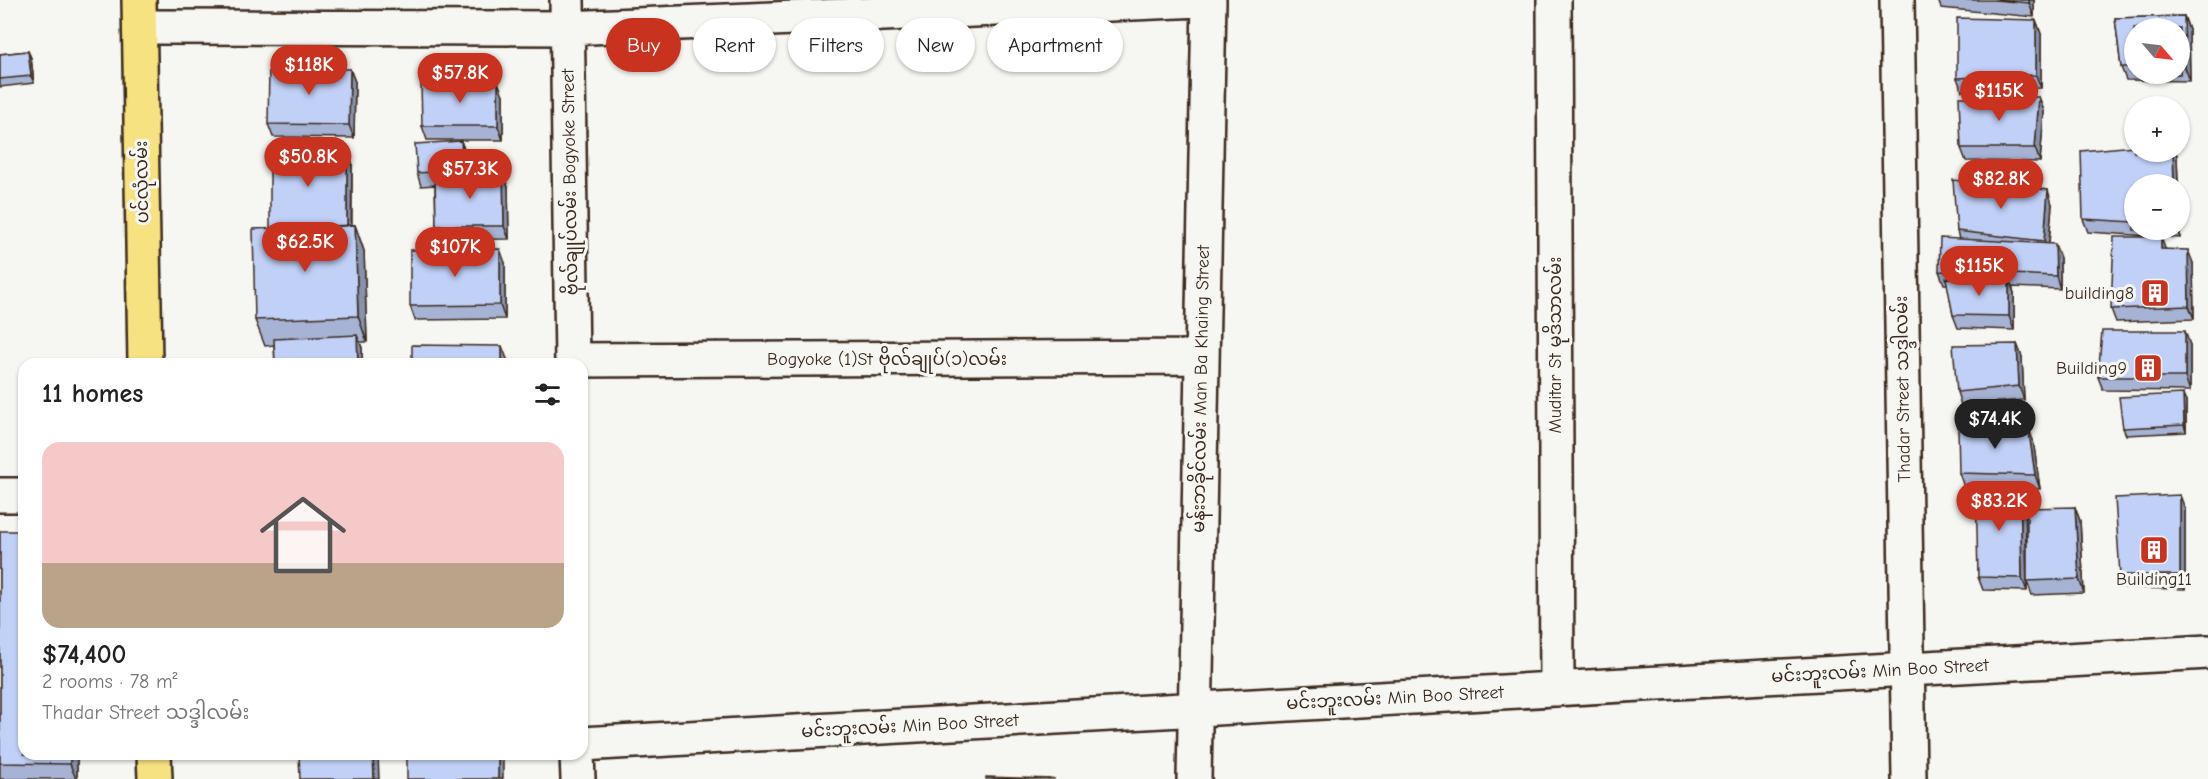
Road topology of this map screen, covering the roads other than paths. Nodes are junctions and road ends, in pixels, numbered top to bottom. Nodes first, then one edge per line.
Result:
1 (1202, 0) edge
2 (1209, 0) edge
3 (1554, 0) edge
4 (1897, 0) edge
5 (140, 14) edge
6 (568, 14) edge
7 (1202, 357) junction
8 (145, 358) edge
9 (572, 358) edge
10 (588, 362) edge
11 (0, 495) edge
12 (18, 495) edge
13 (2208, 652) edge
14 (1908, 669) junction
15 (1557, 689) junction
16 (1195, 710) junction
17 (588, 744) edge
18 (154, 760) edge
19 (578, 760) edge
20 (154, 779) edge
21 (578, 779) edge
22 (1194, 779) edge
23 (1909, 779) edge

1 - 6 street
2 - 7 street, မန်းဘခိုင်လမ်း Man Ba Khaing Street
3 - 15 street, Muditar St မုဒိသာလမ်း
4 - 14 street, Thadar Street သဒ္ဒါလမ်း
5 - 6 street
5 - 8 main road, ပင်လုံလမ်း
6 - 9 street, ဗိုလ်ချုပ်လမ်း Bogyoke Street
7 - 10 street, Bogyoke (1)St ဗိုလ်ချုပ်(၁)လမ်း
7 - 16 street, မန်းဘခိုင်လမ်း Man Ba Khaing Street
11 - 12 street
13 - 14 street, မင်းဘူးလမ်း Min Boo Street
14 - 15 street, မင်းဘူးလမ်း Min Boo Street
14 - 23 street, Thadar Street သဒ္ဒါလမ်း
15 - 16 street, မင်းဘူးလမ်း Min Boo Street
16 - 17 street, မင်းဘူးလမ်း Min Boo Street
16 - 22 street, မန်းဘခိုင်လမ်း Man Ba Khaing Street
18 - 20 main road
19 - 21 street

